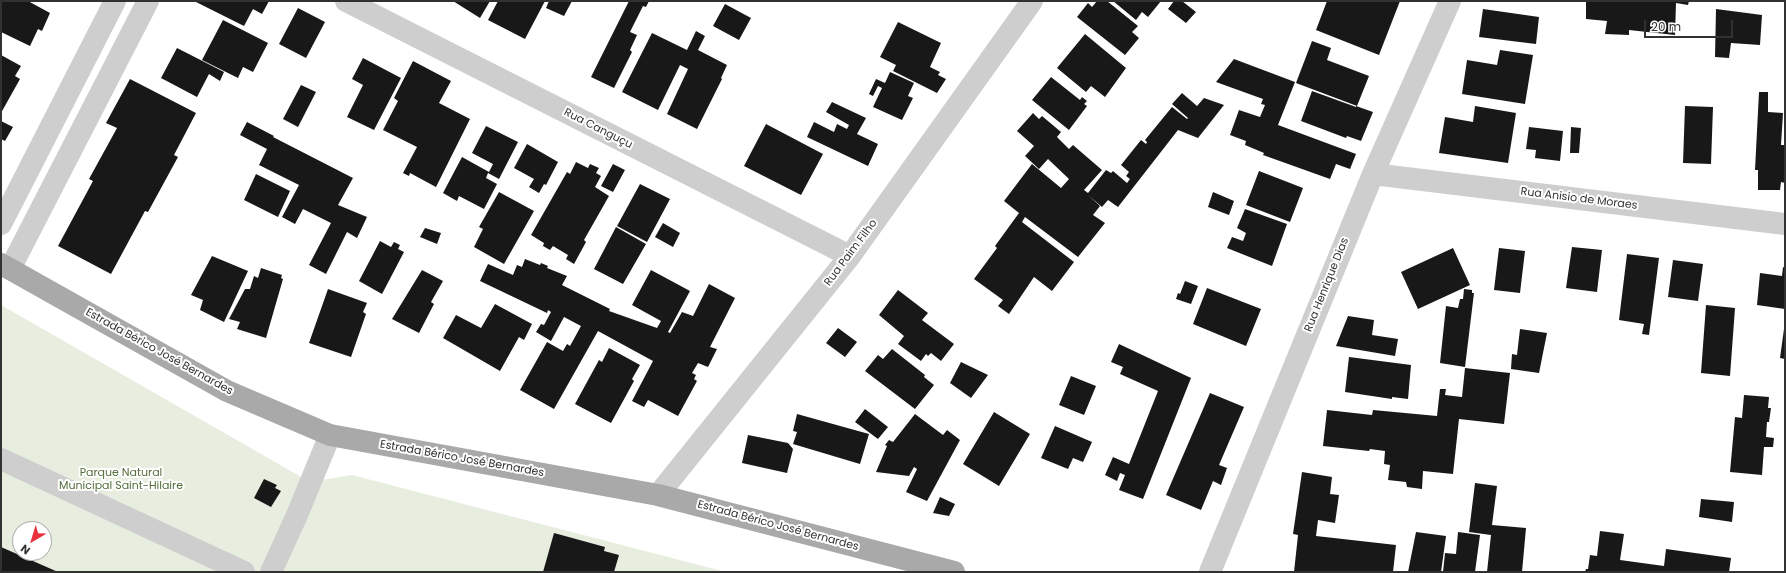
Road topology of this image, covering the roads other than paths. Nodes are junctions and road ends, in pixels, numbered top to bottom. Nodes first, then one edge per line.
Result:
1 (115, 1) edge
2 (148, 1) edge
3 (346, 1) edge
4 (1032, 1) edge
5 (1450, 1) edge
6 (1373, 174) junction
7 (1, 224) edge
8 (1785, 224) edge
9 (850, 256) junction
10 (6, 266) edge
11 (330, 435) junction
12 (1, 459) edge
13 (658, 495) junction
14 (244, 572) edge
15 (271, 572) edge
16 (954, 572) edge
17 (1210, 572) edge

1 - 7 street
2 - 10 street
3 - 9 street, Rua Canguçu
4 - 9 street, Rua Paim Filho
5 - 6 street, Rua Henrique Dias
6 - 8 street, Rua Anisio de Moraes
6 - 17 street, Rua Henrique Dias
9 - 13 street, Rua Paim Filho
10 - 11 main road, Estrada Bérico José Bernardes
11 - 13 main road, Estrada Bérico José Bernardes
11 - 15 street
12 - 14 street
13 - 16 main road, Estrada Bérico José Bernardes

